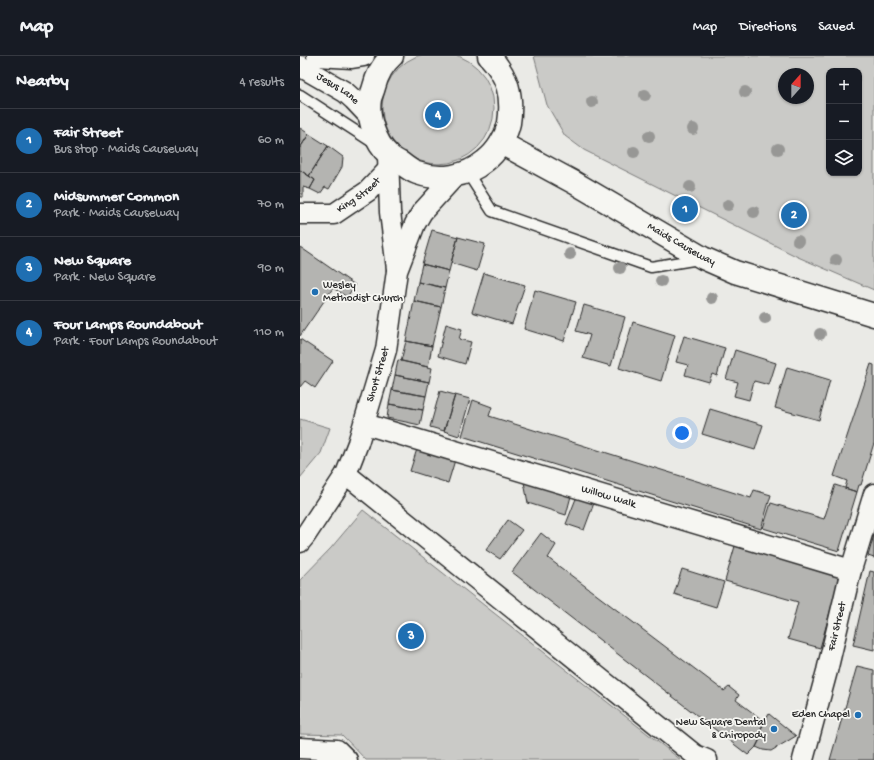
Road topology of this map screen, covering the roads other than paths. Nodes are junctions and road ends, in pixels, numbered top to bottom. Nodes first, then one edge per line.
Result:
1 (317, 56) edge
2 (364, 56) edge
3 (392, 56) edge
4 (489, 56) edge
5 (300, 66) edge
6 (300, 95) edge
7 (370, 117) junction
8 (501, 143) junction
9 (387, 157) junction
10 (461, 174) junction
11 (300, 214) edge
12 (703, 258) junction
13 (397, 271) junction
14 (874, 315) edge
15 (365, 424) junction
16 (346, 474) junction
17 (874, 494) edge
18 (300, 542) edge
19 (851, 570) junction
20 (300, 748) edge
21 (348, 760) edge
22 (707, 760) edge
23 (803, 760) edge

1 - 2 street, Jesus Lane
3 - 7 street
4 - 8 street
5 - 7 street, Jesus Lane
6 - 9 lane
7 - 9 street
8 - 10 street
8 - 12 street, Maids Causeway
9 - 10 street
9 - 11 street, King Street
9 - 13 street, Short Street
10 - 12 lane
10 - 13 street, Short Street
12 - 14 street, Maids Causeway
13 - 15 street, Short Street
15 - 16 street, Short Street
15 - 19 street, Willow Walk
16 - 18 street, Short Street
16 - 22 street
17 - 19 street, Fair Street
19 - 23 street, Fair Street
20 - 21 street

